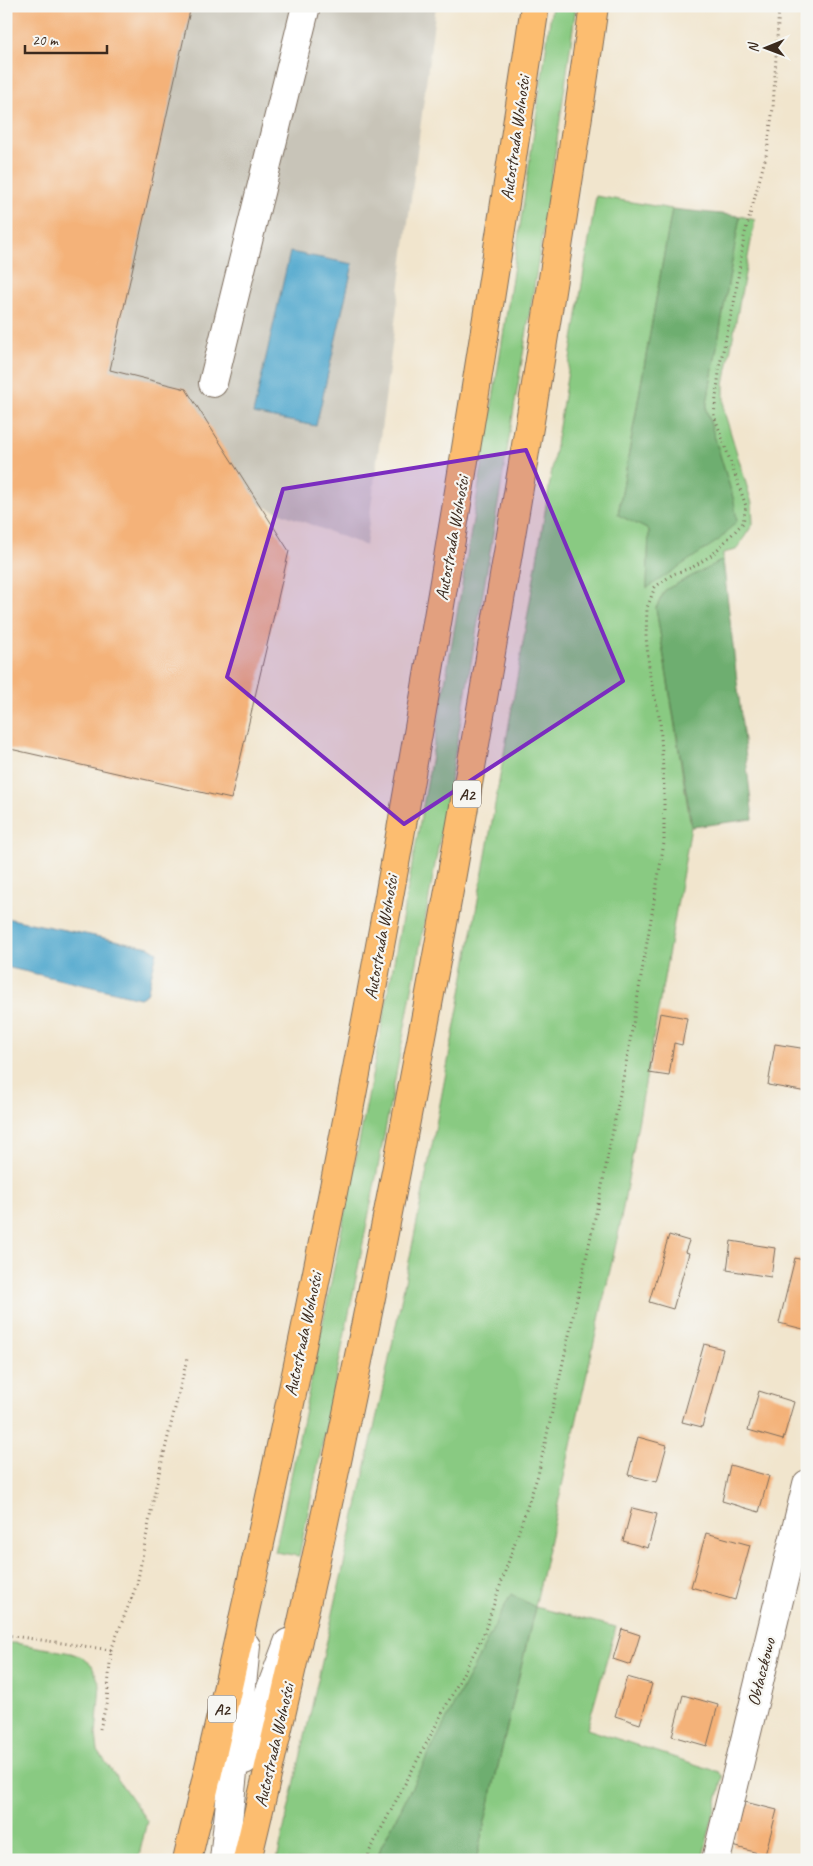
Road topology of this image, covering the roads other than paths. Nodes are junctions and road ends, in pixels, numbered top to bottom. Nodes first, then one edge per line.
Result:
1 (306, 6) edge
2 (535, 6) edge
3 (594, 6) edge
4 (213, 384) dead end
5 (807, 1484) edge
6 (256, 1558) junction
7 (313, 1578) junction
8 (230, 1798) junction
9 (187, 1860) edge
10 (207, 1860) edge
11 (224, 1860) edge
12 (247, 1860) edge
13 (716, 1860) edge

1 - 4 street
2 - 6 highway, Autostrada Wolności / A2
3 - 7 highway, Autostrada Wolności / A2
5 - 13 street, Obłaczkowo
6 - 8 street
6 - 9 highway, Autostrada Wolności / A2
7 - 8 street
7 - 12 highway, Autostrada Wolności / A2
8 - 10 street
8 - 11 street

